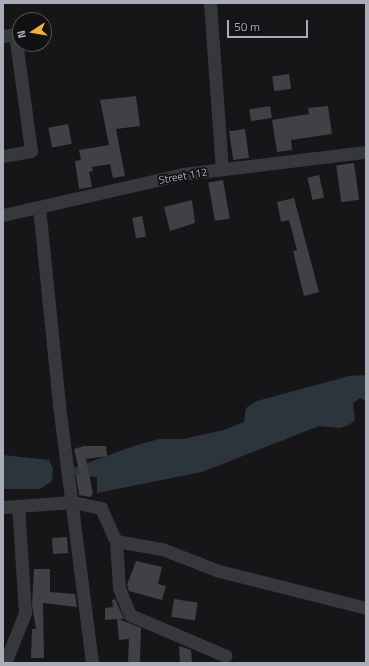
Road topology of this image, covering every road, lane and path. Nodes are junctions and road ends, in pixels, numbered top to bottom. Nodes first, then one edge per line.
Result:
1 (210, 3) edge
2 (3, 36) edge
3 (366, 152) edge
4 (3, 156) edge
5 (222, 169) junction
6 (39, 207) junction
7 (3, 215) edge
8 (73, 502) junction
9 (18, 506) junction
10 (3, 507) edge
11 (116, 541) junction
12 (366, 608) edge
13 (226, 656) dead end
14 (5, 663) edge
15 (92, 663) edge

1 - 5 street
2 - 4 street
3 - 5 street, Street 112
5 - 6 street, Street 112
6 - 7 street, Street 112
6 - 8 street
8 - 9 street
8 - 11 street
8 - 15 street
9 - 10 street
9 - 14 street
11 - 12 street
11 - 13 street

